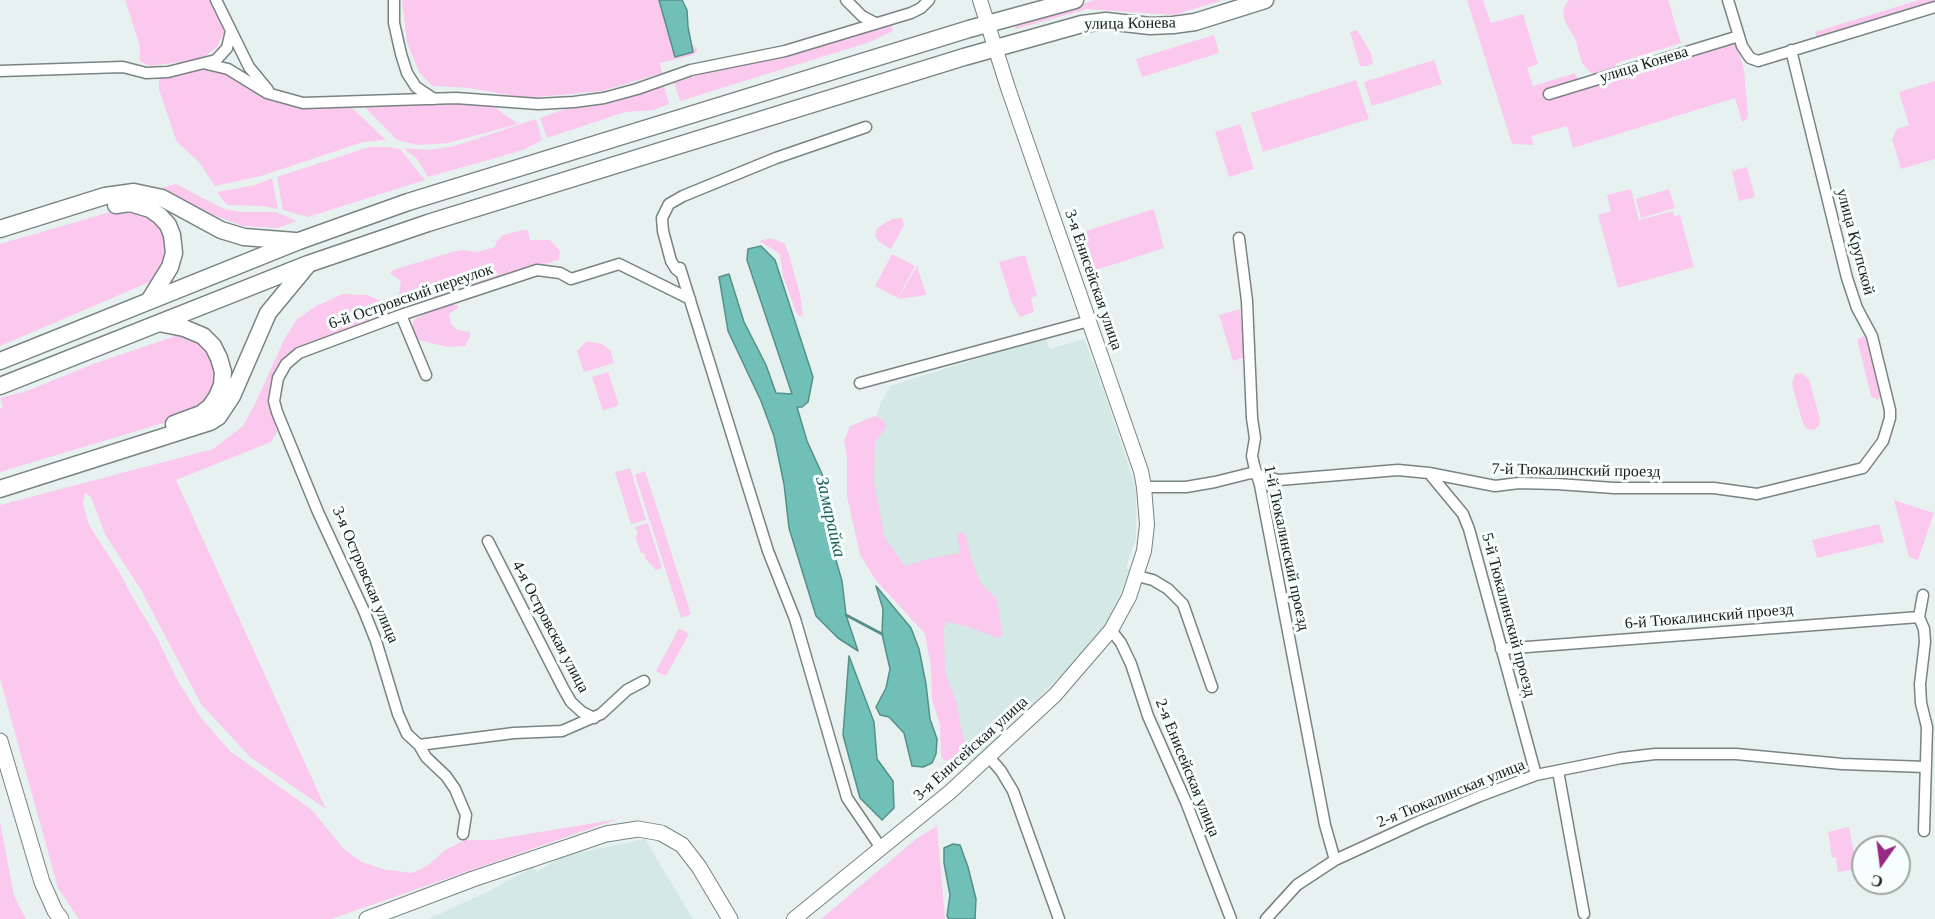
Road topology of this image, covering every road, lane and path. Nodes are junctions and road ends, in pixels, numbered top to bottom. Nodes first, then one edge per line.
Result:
1 (216, 0) edge
2 (394, 0) edge
3 (846, 0) edge
4 (928, 0) edge
5 (980, 0) edge
6 (1075, 0) edge
7 (1265, 0) edge
8 (1728, 0) edge
9 (1935, 7) edge
10 (875, 23) junction
11 (988, 24) junction
12 (231, 31) junction
13 (1739, 36) junction
14 (995, 48) junction
15 (1791, 50) junction
16 (207, 64) junction
17 (0, 71) edge
18 (1550, 94) dead end
19 (278, 97) junction
20 (434, 99) junction
21 (866, 127) dead end
22 (0, 229) edge
23 (1239, 238) dead end
24 (0, 241) edge
25 (299, 241) junction
26 (308, 264) junction
27 (690, 299) junction
28 (149, 301) junction
29 (401, 315) junction
30 (1089, 321) junction
31 (158, 323) junction
32 (0, 361) edge
33 (426, 375) dead end
34 (276, 383) joint
35 (860, 383) dead end
36 (0, 386) edge
37 (1863, 468) joint
38 (1429, 473) junction
39 (1257, 474) junction
40 (0, 478) edge
41 (1144, 487) junction
42 (0, 489) edge
43 (488, 541) dead end
44 (1137, 576) junction
45 (1923, 595) dead end
46 (1919, 617) junction
47 (1111, 630) junction
48 (1501, 649) junction
49 (644, 681) dead end
50 (1212, 687) dead end
51 (594, 718) junction
52 (0, 741) edge
53 (419, 744) junction
54 (989, 757) junction
55 (1925, 767) junction
56 (1558, 771) junction
57 (1536, 775) junction
58 (1924, 831) dead end
59 (463, 834) dead end
60 (881, 848) junction
61 (1335, 861) junction
62 (1584, 914) dead end
63 (61, 919) edge
64 (367, 919) edge
65 (730, 919) edge
66 (794, 919) edge
67 (1059, 919) edge
68 (1230, 919) edge
69 (1266, 919) edge

1 - 12 street
2 - 20 street
3 - 10 street
4 - 10 street
5 - 11 street, 3-я Енисейская улица
6 - 11 main road, улица Конева
7 - 14 main road, улица Конева
8 - 13 street
9 - 15 street
10 - 20 street
11 - 14 street, 3-я Енисейская улица
11 - 25 main road, улица Конева
12 - 16 street
12 - 19 street
13 - 15 street
13 - 18 street, улица Конева
14 - 26 main road, улица Конева
14 - 30 street, 3-я Енисейская улица
15 - 37 street, улица Крупской
16 - 17 street
16 - 19 street
19 - 20 street
21 - 27 street
22 - 25 main road
23 - 39 street, 1-й Тюкалинский проезд
24 - 28 main road
25 - 28 main road, улица Конева
26 - 31 main road, улица Конева
26 - 42 main road
27 - 29 street, 6-й Островский переулок
27 - 60 street
28 - 32 main road, улица Конева
29 - 33 street
29 - 34 street, 6-й Островский переулок
30 - 35 street
30 - 41 street, 3-я Енисейская улица
31 - 36 main road, улица Конева
31 - 40 main road
34 - 53 street, 3-я Островская улица
37 - 38 street, 7-й Тюкалинский проезд
38 - 39 street, 7-й Тюкалинский проезд
38 - 48 street, 5-й Тюкалинский проезд
39 - 41 street, 7-й Тюкалинский проезд
39 - 61 street, 1-й Тюкалинский проезд
41 - 44 street, 3-я Енисейская улица
43 - 51 street, 4-я Островская улица
44 - 47 street, 3-я Енисейская улица
44 - 50 street
45 - 46 street
46 - 48 street, 6-й Тюкалинский проезд
46 - 55 street
47 - 54 street, 3-я Енисейская улица
47 - 68 street, 2-я Енисейская улица
48 - 57 street, 5-й Тюкалинский проезд
49 - 51 street
51 - 53 street
52 - 63 main road
53 - 59 street, 3-я Островская улица
54 - 60 street, 3-я Енисейская улица
54 - 67 street
55 - 56 street, 2-я Тюкалинская улица
55 - 58 street
56 - 57 street, 2-я Тюкалинская улица
56 - 62 street
57 - 61 street, 2-я Тюкалинская улица
60 - 66 street, 3-я Енисейская улица
61 - 69 street, 2-я Тюкалинская улица
64 - 65 main road

